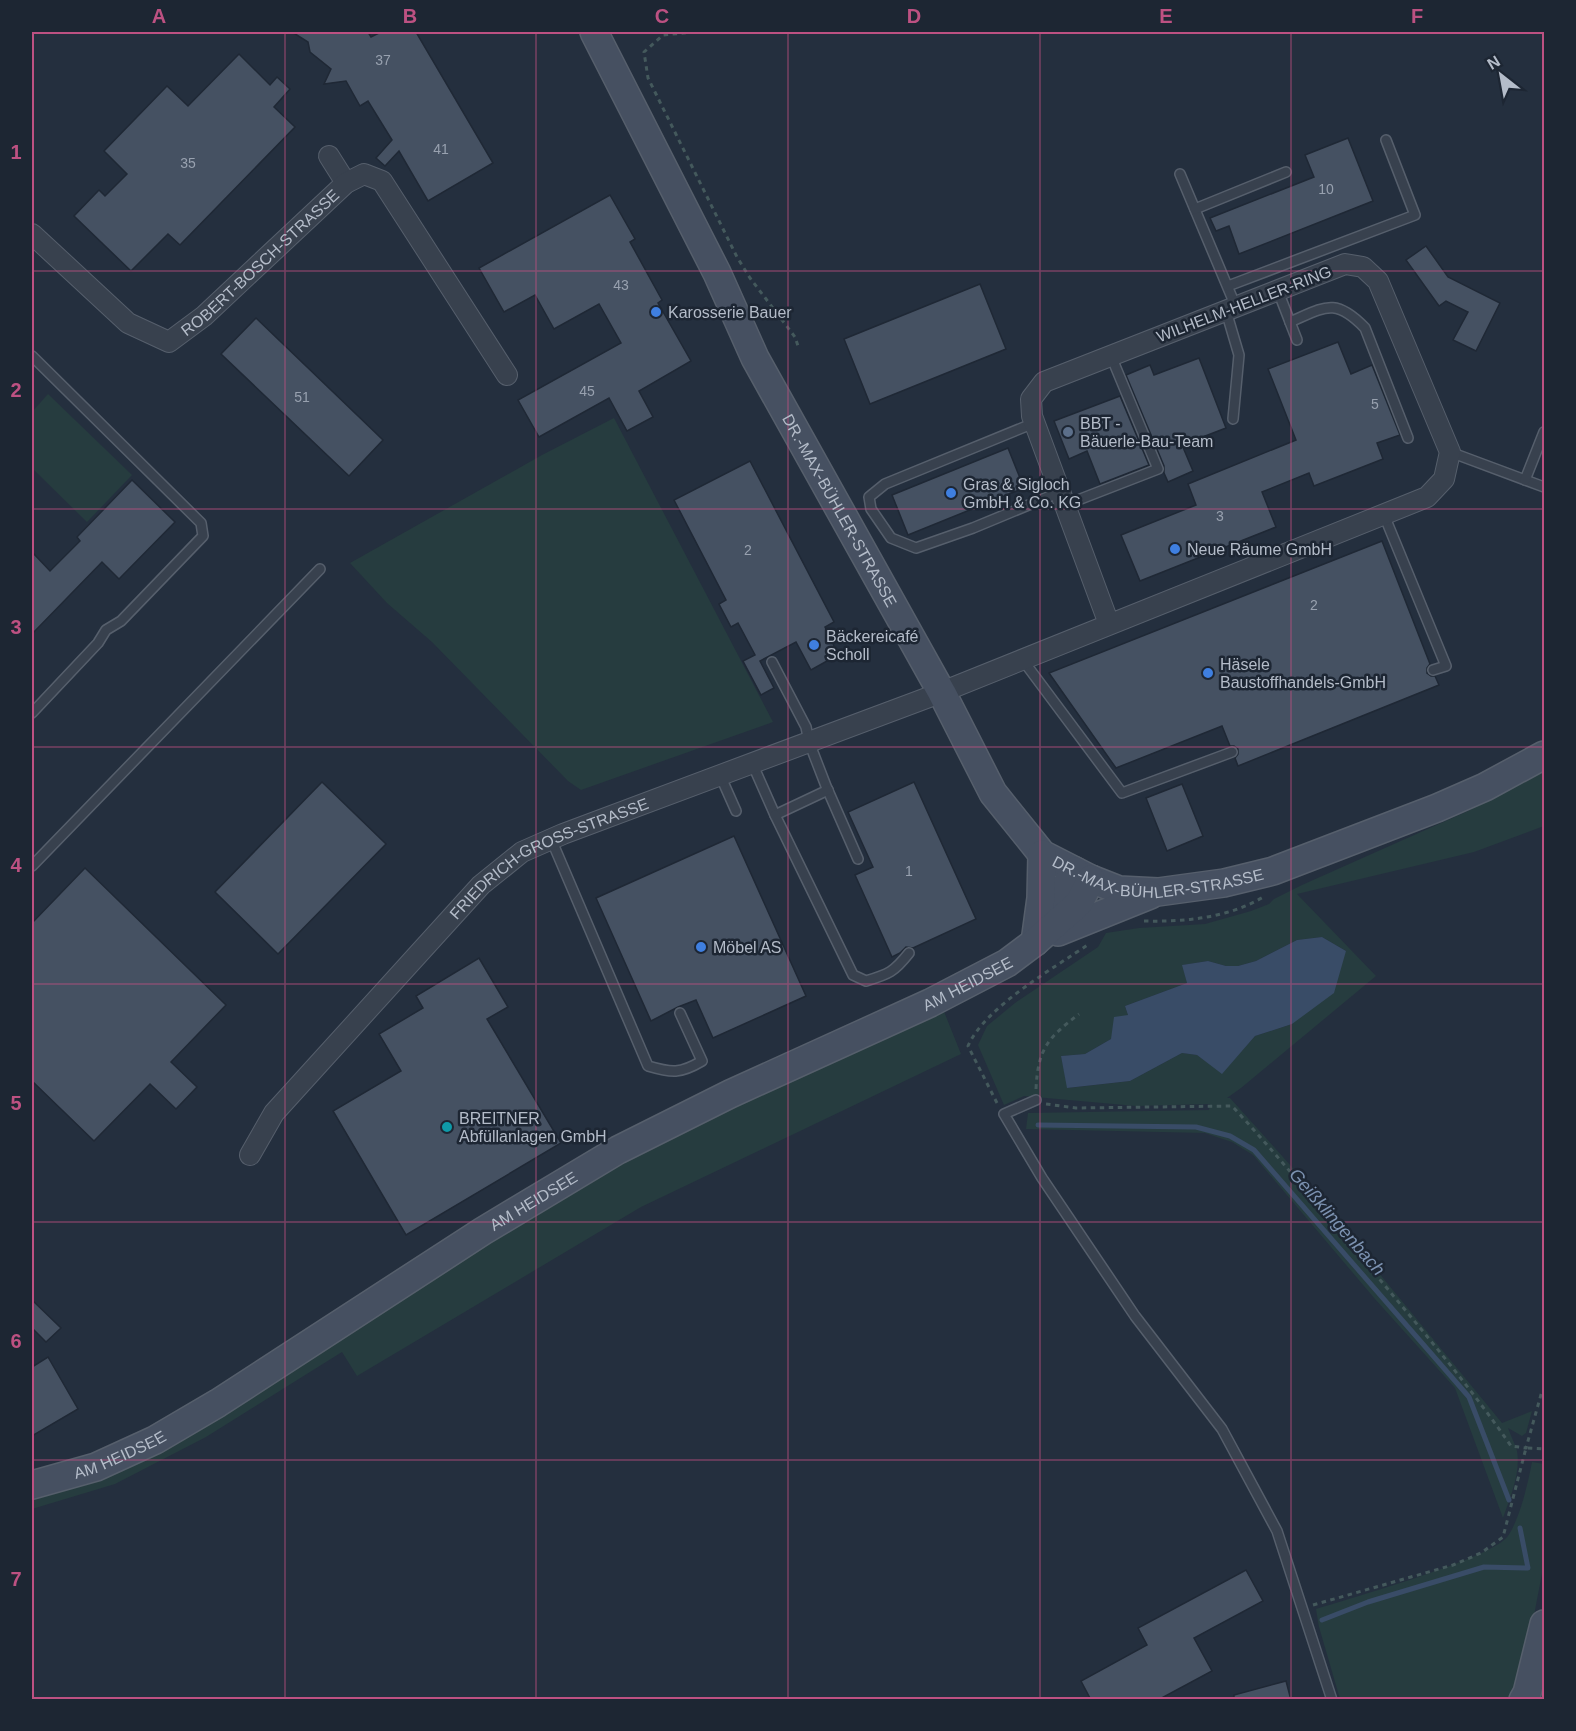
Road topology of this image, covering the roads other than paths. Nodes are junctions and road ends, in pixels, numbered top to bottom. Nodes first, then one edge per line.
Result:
1 (594, 32) edge
2 (1386, 140) dead end
3 (328, 156) dead end
4 (1286, 172) dead end
5 (1180, 174) dead end
6 (346, 183) junction
7 (1195, 209) junction
8 (32, 234) edge
9 (1228, 286) junction
10 (1278, 291) junction
11 (1231, 309) junction
12 (1290, 322) junction
13 (1297, 340) dead end
14 (32, 356) edge
15 (1111, 356) junction
16 (507, 375) dead end
17 (1233, 419) dead end
18 (1034, 423) junction
19 (1545, 432) edge
20 (1408, 438) dead end
21 (1450, 452) junction
22 (1525, 480) junction
23 (1545, 487) edge
24 (1063, 499) junction
25 (1384, 515) junction
26 (320, 569) dead end
27 (1109, 624) junction
28 (1022, 660) junction
29 (772, 662) dead end
30 (1432, 670) dead end
31 (942, 693) junction
32 (32, 712) edge
33 (809, 742) junction
34 (1232, 752) dead end
35 (1545, 755) edge
36 (752, 763) junction
37 (720, 775) junction
38 (828, 790) junction
39 (736, 811) dead end
40 (775, 815) junction
41 (551, 839) junction
42 (1042, 854) junction
43 (858, 859) dead end
44 (32, 867) edge
45 (1083, 875) junction
46 (1158, 892) junction
47 (1040, 938) junction
48 (909, 953) dead end
49 (680, 1013) dead end
50 (1036, 1100) road end
51 (250, 1155) dead end
52 (32, 1485) edge
53 (1545, 1623) edge
54 (1332, 1700) edge
55 (1523, 1700) edge

1 - 31 main road, DR.-MAX-BÜHLER-STRASSE
2 - 9 lane
3 - 6 street, ROBERT-BOSCH-STRASSE
4 - 7 lane
5 - 7 lane
6 - 8 street, ROBERT-BOSCH-STRASSE
6 - 16 street, ROBERT-BOSCH-STRASSE
7 - 9 lane
9 - 11 lane
10 - 11 street, WILHELM-HELLER-RING
10 - 12 lane
10 - 21 street, WILHELM-HELLER-RING
11 - 15 street, WILHELM-HELLER-RING
11 - 17 lane
12 - 13 lane
12 - 20 lane
14 - 32 lane
15 - 18 street, WILHELM-HELLER-RING
15 - 24 lane
18 - 24 street, WILHELM-HELLER-RING
18 - 24 lane
19 - 22 lane
21 - 22 lane
21 - 25 street
22 - 23 lane
24 - 27 street, WILHELM-HELLER-RING
25 - 27 street
25 - 30 lane
26 - 44 lane
27 - 28 street
28 - 31 street
28 - 34 lane
29 - 33 lane
31 - 33 street, FRIEDRICH-GROSS-STRASSE
31 - 42 main road, DR.-MAX-BÜHLER-STRASSE
33 - 36 street, FRIEDRICH-GROSS-STRASSE
33 - 38 lane
35 - 46 main road, DR.-MAX-BÜHLER-STRASSE
36 - 37 street, FRIEDRICH-GROSS-STRASSE
36 - 40 lane
37 - 39 lane
37 - 41 street, FRIEDRICH-GROSS-STRASSE
38 - 40 lane
38 - 43 lane
40 - 48 lane
41 - 49 lane
41 - 51 street, FRIEDRICH-GROSS-STRASSE
42 - 45 main road, DR.-MAX-BÜHLER-STRASSE
42 - 47 main road
45 - 46 main road, DR.-MAX-BÜHLER-STRASSE
45 - 47 main road, AM HEIDSEE
46 - 47 main road
47 - 52 main road, AM HEIDSEE
50 - 54 lane
53 - 55 main road

